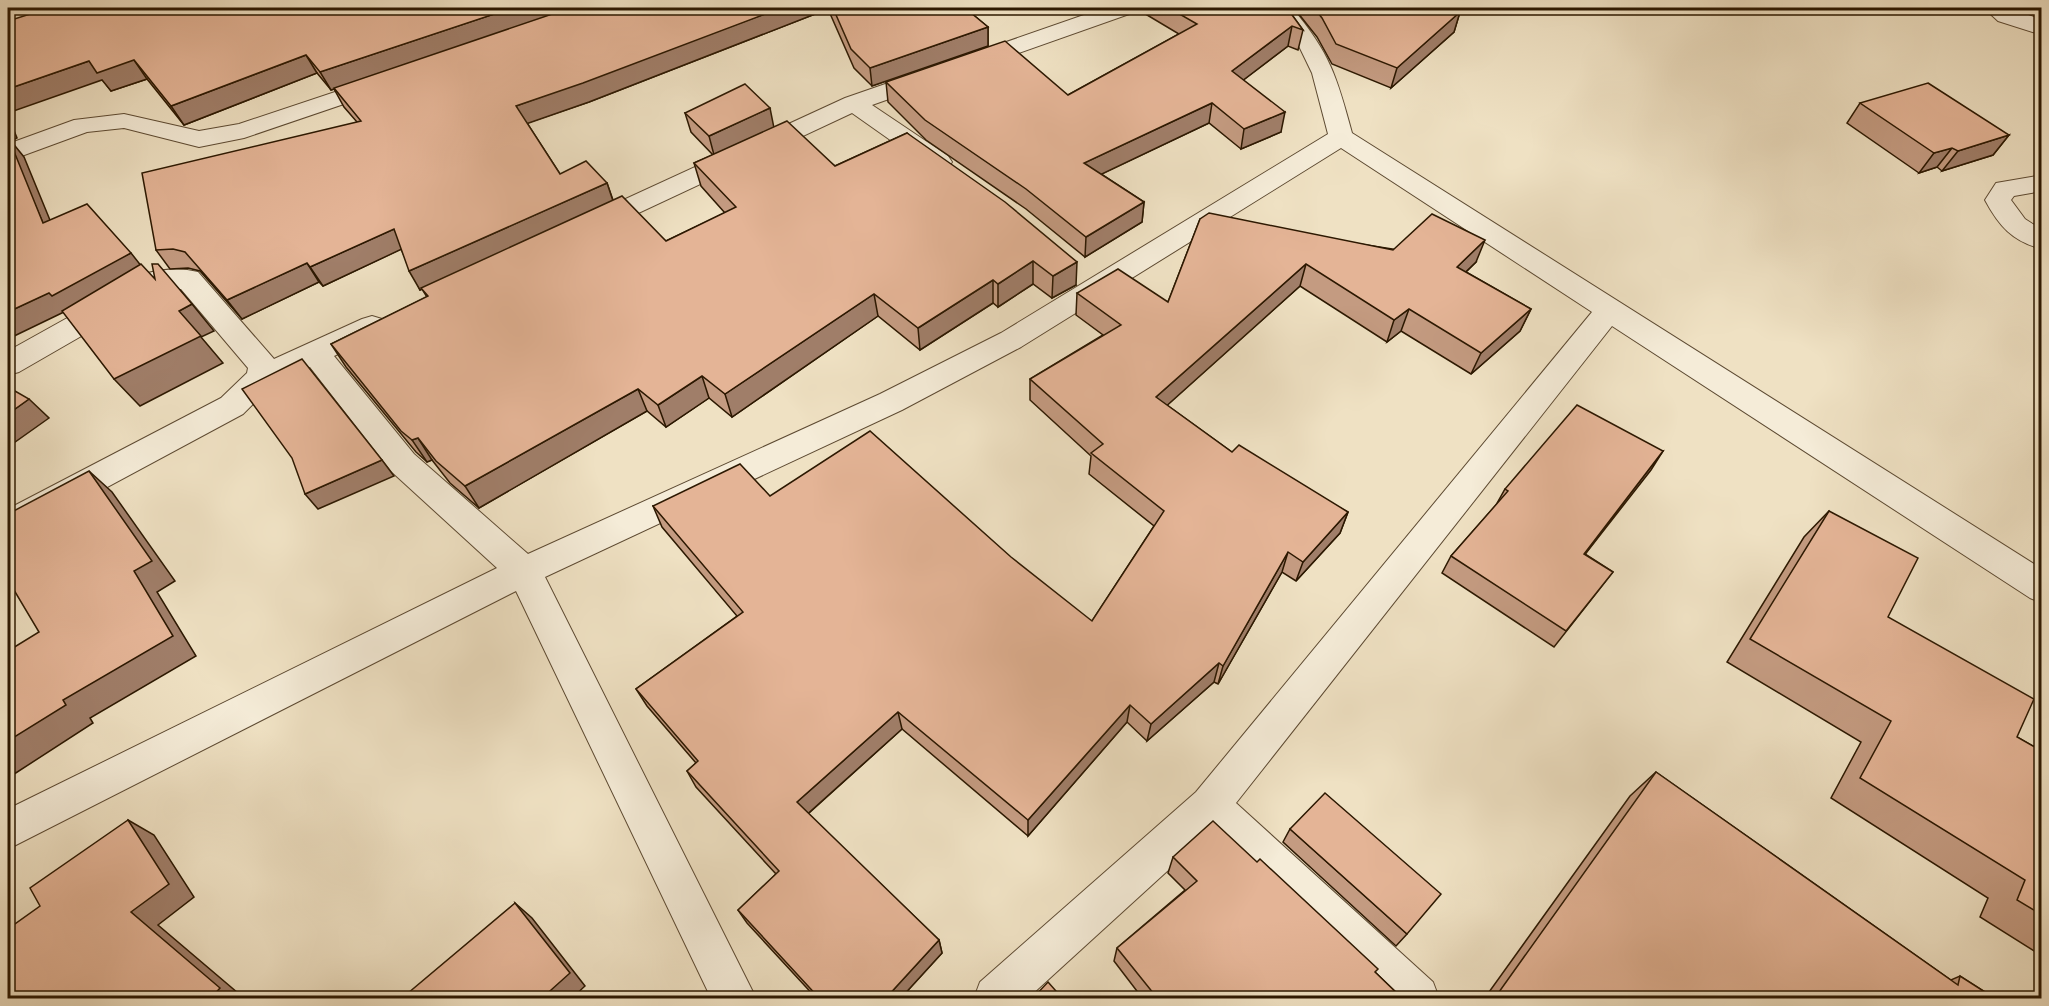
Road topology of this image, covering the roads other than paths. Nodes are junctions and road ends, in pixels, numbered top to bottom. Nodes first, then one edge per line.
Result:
1 (1124, 8) edge
2 (1281, 8) edge
3 (1995, 8) edge
4 (2042, 28) edge
5 (400, 77) edge
6 (854, 103) junction
7 (1341, 137) junction
8 (8, 153) edge
9 (959, 177) edge
10 (2042, 183) edge
11 (563, 238) edge
12 (2042, 240) edge
13 (1609, 310) junction
14 (390, 318) edge
15 (315, 352) junction
16 (8, 364) edge
17 (261, 377) junction
18 (8, 524) edge
19 (524, 571) junction
20 (2042, 588) edge
21 (1210, 805) junction
22 (8, 830) edge
23 (734, 999) edge
24 (996, 999) edge
25 (1417, 999) edge

1 - 6 street
2 - 7 street
3 - 4 street
5 - 8 street
6 - 9 street
6 - 11 street
7 - 13 street
7 - 19 street
10 - 12 street
13 - 20 street
13 - 21 street
14 - 15 street
15 - 17 street
15 - 19 street
16 - 17 street
17 - 18 street
19 - 22 street
19 - 23 street
21 - 24 street
21 - 25 street

